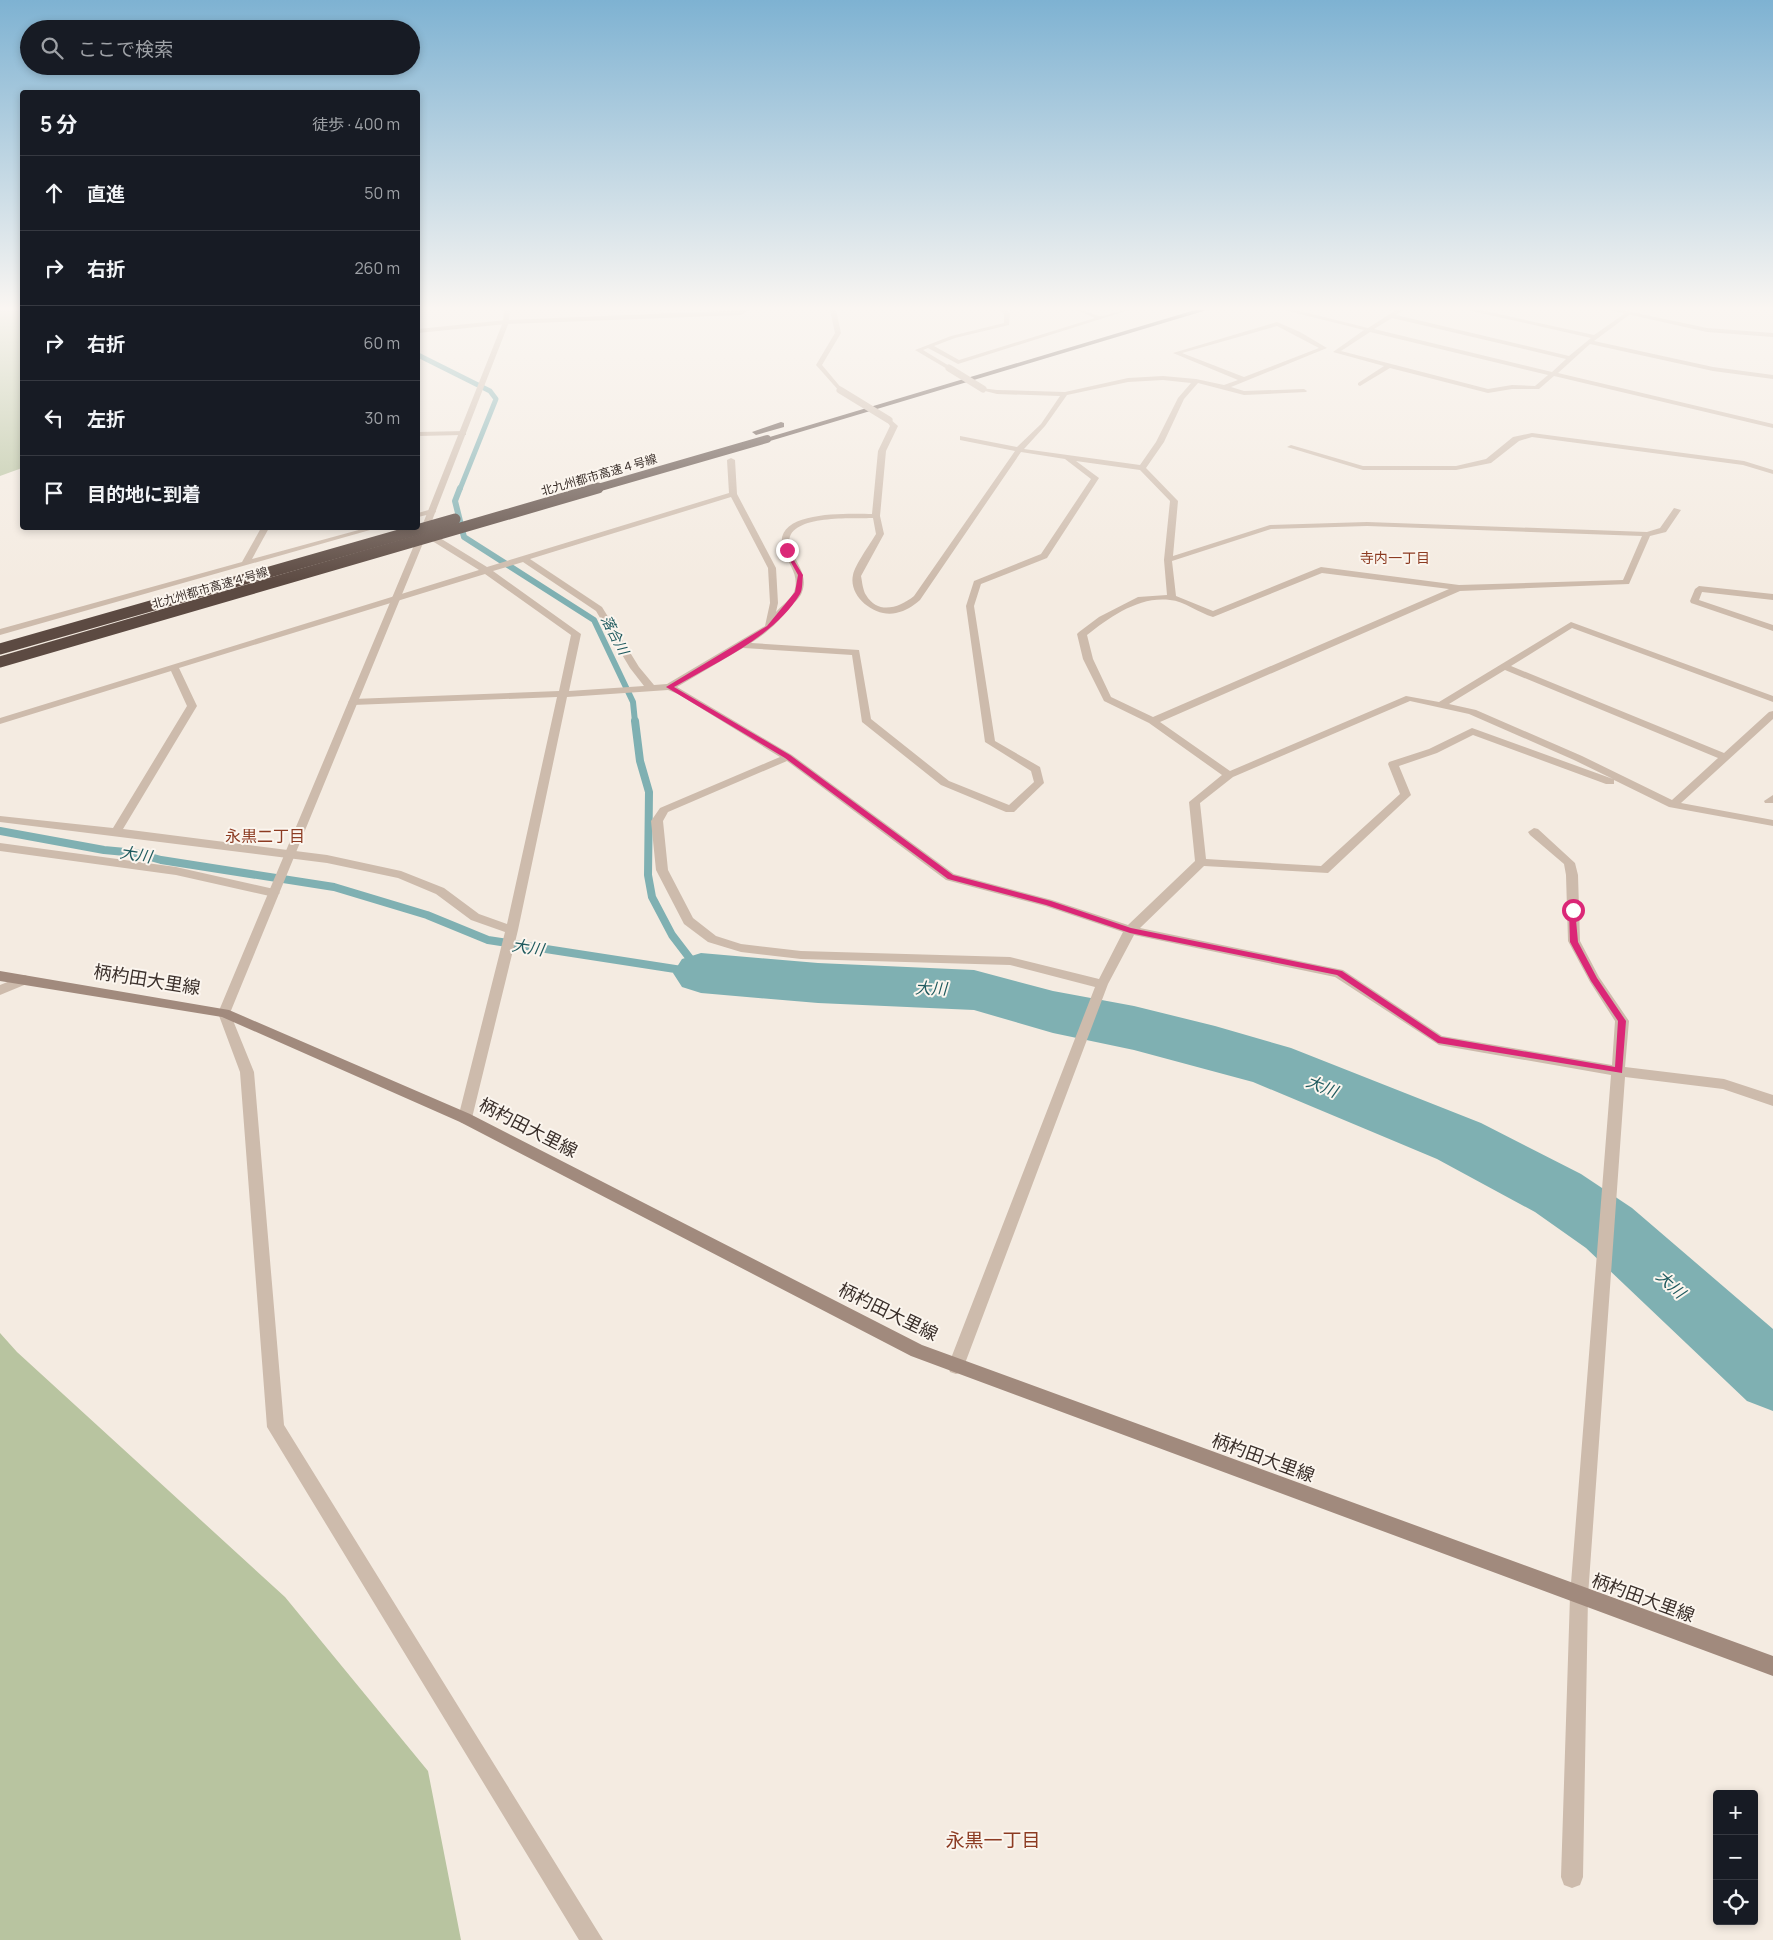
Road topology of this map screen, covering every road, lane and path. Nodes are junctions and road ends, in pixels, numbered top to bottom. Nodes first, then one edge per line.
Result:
1 (476, 401) edge
2 (857, 401) edge
3 (864, 401) edge
4 (897, 401) edge
5 (1061, 401) edge
6 (1180, 401) edge
7 (1664, 401) edge
8 (851, 404) dead end
9 (794, 421) dead end
10 (1773, 426) edge
11 (463, 433) junction
12 (420, 434) edge
13 (963, 438) dead end
14 (1291, 447) dead end
15 (1019, 450) junction
16 (1066, 457) junction
17 (731, 460) dead end
18 (1142, 468) junction
19 (1773, 472) edge
20 (734, 494) junction
21 (1677, 510) dead end
22 (432, 511) junction
23 (420, 514) edge
24 (876, 516) junction
25 (420, 528) edge
26 (264, 530) edge
27 (366, 530) edge
28 (415, 530) edge
29 (424, 531) junction
30 (1647, 534) junction
31 (524, 559) junction
32 (1168, 560) junction
33 (246, 563) junction
34 (487, 571) junction
35 (1459, 588) junction
36 (1172, 596) junction
37 (1773, 597) edge
38 (394, 600) junction
39 (769, 627) junction
40 (1773, 628) edge
41 (0, 632) edge
42 (741, 645) junction
43 (0, 649) edge
44 (0, 662) edge
45 (1504, 666) junction
46 (174, 667) junction
47 (670, 687) junction
48 (652, 689) junction
49 (562, 694) junction
50 (1773, 699) edge
51 (353, 702) junction
52 (1440, 705) junction
53 (1773, 714) edge
54 (0, 721) edge
55 (1153, 722) junction
56 (788, 757) junction
57 (1725, 757) junction
58 (1229, 775) junction
59 (1673, 805) junction
60 (0, 819) edge
61 (1773, 823) edge
62 (116, 832) junction
63 (1534, 832) dead end
64 (0, 847) edge
65 (289, 858) junction
66 (1201, 862) junction
67 (276, 889) junction
68 (512, 930) junction
69 (1130, 930) junction
70 (0, 976) edge
71 (25, 980) junction
72 (1102, 984) junction
73 (0, 990) edge
74 (224, 1013) junction
75 (1619, 1071) junction
76 (1773, 1101) edge
77 (465, 1118) junction
78 (956, 1366) junction
79 (1578, 1596) junction
80 (1773, 1666) edge
81 (1572, 1877) dead end
82 (592, 1940) edge

1 - 11 street
2 - 24 street, bridge
3 - 8 highway
4 - 44 highway, 北九州都市高速４号線, bridge
5 - 15 street
6 - 18 street
7 - 10 street
9 - 25 highway, 北九州都市高速４号線, bridge
11 - 12 street
11 - 22 street
13 - 15 street
14 - 19 street
15 - 16 street
15 - 24 street
16 - 18 street
16 - 42 street
17 - 20 street
18 - 32 street
20 - 31 street
20 - 39 street
21 - 30 street
22 - 23 street
22 - 29 street
24 - 39 street
26 - 33 street
27 - 33 street
28 - 43 highway, 北九州都市高速４号線, bridge
29 - 34 street
29 - 38 street
30 - 32 street
30 - 35 street
31 - 34 street
31 - 48 street
32 - 36 street
33 - 41 street
34 - 38 street
34 - 49 street
35 - 36 street
35 - 55 street
36 - 55 street
37 - 40 street
38 - 46 street
38 - 51 street
39 - 42 street
42 - 47 street
45 - 50 street
45 - 52 street
45 - 57 street
46 - 54 street
46 - 62 street
47 - 48 street
47 - 56 street
48 - 49 street
49 - 51 street
49 - 68 street
51 - 65 street
52 - 58 street
52 - 59 street
53 - 57 street
55 - 58 street
56 - 69 street
56 - 72 street
57 - 59 street
58 - 66 street
59 - 61 street
59 - 66 street
60 - 62 street
62 - 65 street
63 - 75 street
64 - 67 street
65 - 67 street
65 - 68 street
66 - 69 street
67 - 74 street
68 - 77 street
69 - 72 street
69 - 75 street
70 - 71 main road, 柄杓田大里線
71 - 73 street
71 - 74 main road, 柄杓田大里線
72 - 78 street
74 - 77 main road, 柄杓田大里線
74 - 82 street
75 - 76 street
75 - 79 street
77 - 78 main road, 柄杓田大里線
78 - 79 main road, 柄杓田大里線
79 - 80 main road, 柄杓田大里線
79 - 81 street

